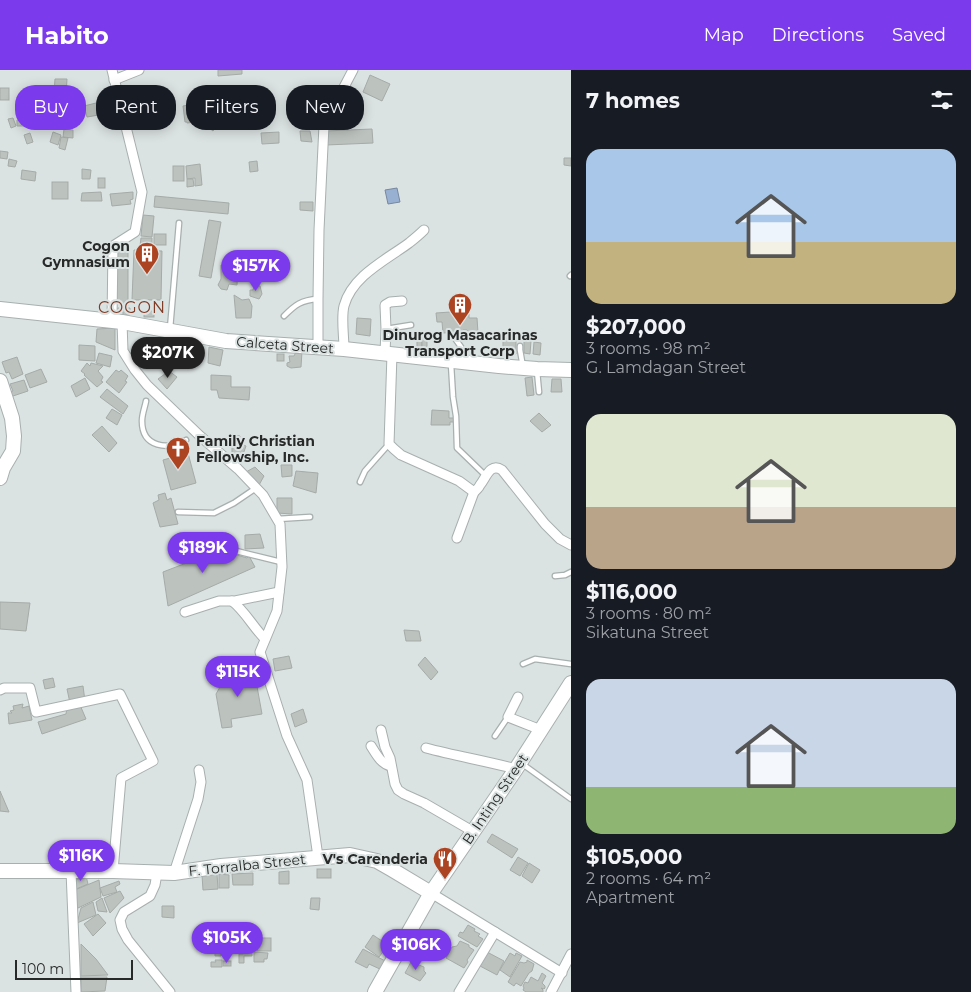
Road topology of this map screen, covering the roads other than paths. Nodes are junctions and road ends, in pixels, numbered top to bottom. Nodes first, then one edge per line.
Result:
1 (112, 70) edge
2 (139, 70) edge
3 (353, 70) edge
4 (114, 80) junction
5 (179, 222) dead end
6 (424, 230) dead end
7 (318, 298) junction
8 (402, 301) dead end
9 (0, 309) edge
10 (284, 316) dead end
11 (117, 321) junction
12 (411, 325) dead end
13 (386, 329) junction
14 (170, 331) junction
15 (454, 337) dead end
16 (520, 346) dead end
17 (318, 347) junction
18 (344, 349) junction
19 (388, 354) junction
20 (450, 360) junction
21 (467, 362) junction
22 (530, 369) junction
23 (571, 370) edge
24 (0, 381) edge
25 (538, 392) dead end
26 (146, 401) dead end
27 (186, 440) dead end
28 (389, 444) junction
29 (1, 471) edge
30 (486, 475) junction
31 (360, 482) dead end
32 (256, 488) junction
33 (474, 492) junction
34 (178, 512) dead end
35 (310, 517) dead end
36 (277, 519) junction
37 (457, 538) dead end
38 (571, 545) edge
39 (179, 551) dead end
40 (281, 562) junction
41 (571, 572) edge
42 (555, 576) dead end
43 (279, 592) junction
44 (232, 601) junction
45 (185, 612) dead end
46 (265, 638) junction
47 (523, 664) dead end
48 (571, 664) edge
49 (571, 683) edge
50 (0, 690) edge
51 (518, 697) dead end
52 (508, 717) junction
53 (382, 730) dead end
54 (541, 730) junction
55 (495, 736) dead end
56 (385, 747) junction
57 (426, 748) dead end
58 (518, 765) junction
59 (391, 766) junction
60 (199, 770) dead end
61 (571, 799) edge
62 (474, 832) junction
63 (318, 857) junction
64 (112, 870) junction
65 (0, 871) edge
66 (71, 871) junction
67 (157, 873) junction
68 (174, 873) junction
69 (431, 893) junction
70 (496, 932) junction
71 (571, 954) edge
72 (562, 973) junction
73 (76, 992) edge
74 (170, 992) edge
75 (375, 992) edge
76 (459, 992) edge
77 (552, 992) edge

1 - 4 street
2 - 4 street
3 - 7 street
4 - 11 street
5 - 14 lane
6 - 18 street
7 - 10 lane
7 - 17 street
8 - 13 street
9 - 11 street, Calceta Street
11 - 14 street, Calceta Street
11 - 32 street
12 - 13 lane
13 - 19 street
14 - 17 street, Calceta Street
15 - 21 lane
16 - 22 lane
17 - 18 street, Calceta Street
18 - 19 street, Calceta Street
19 - 20 street, Calceta Street
19 - 28 street
20 - 21 street, Calceta Street
20 - 30 lane
21 - 22 street, Calceta Street
22 - 23 street, Calceta Street
22 - 25 lane
24 - 29 street
26 - 27 lane
28 - 31 lane
28 - 33 street
30 - 33 street
30 - 38 street
32 - 34 lane
32 - 36 street
33 - 37 street
35 - 36 lane
36 - 40 street
39 - 40 lane
40 - 43 street
41 - 42 lane
43 - 44 street
43 - 46 street
44 - 45 street
44 - 46 street
46 - 63 street
47 - 48 lane
49 - 54 street, B. Inting Street
50 - 64 street
51 - 52 street
52 - 54 street
52 - 55 lane
53 - 56 street
54 - 58 street, B. Inting Street
56 - 59 street
56 - 59 street
57 - 58 street
58 - 61 lane
58 - 62 street, B. Inting Street
59 - 62 street
60 - 68 street
62 - 69 street, B. Inting Street
63 - 68 street, F. Torralba Street
63 - 69 street, F. Torralba Street
64 - 66 street, F. Torralba Street
64 - 67 street, F. Torralba Street
65 - 66 street, F. Torralba Street
66 - 73 street
67 - 68 street, F. Torralba Street
67 - 74 street
69 - 70 street, F. Torralba Street
69 - 75 street, B. Inting Street
70 - 72 street, F. Torralba Street
70 - 76 street
71 - 72 street
72 - 77 street

